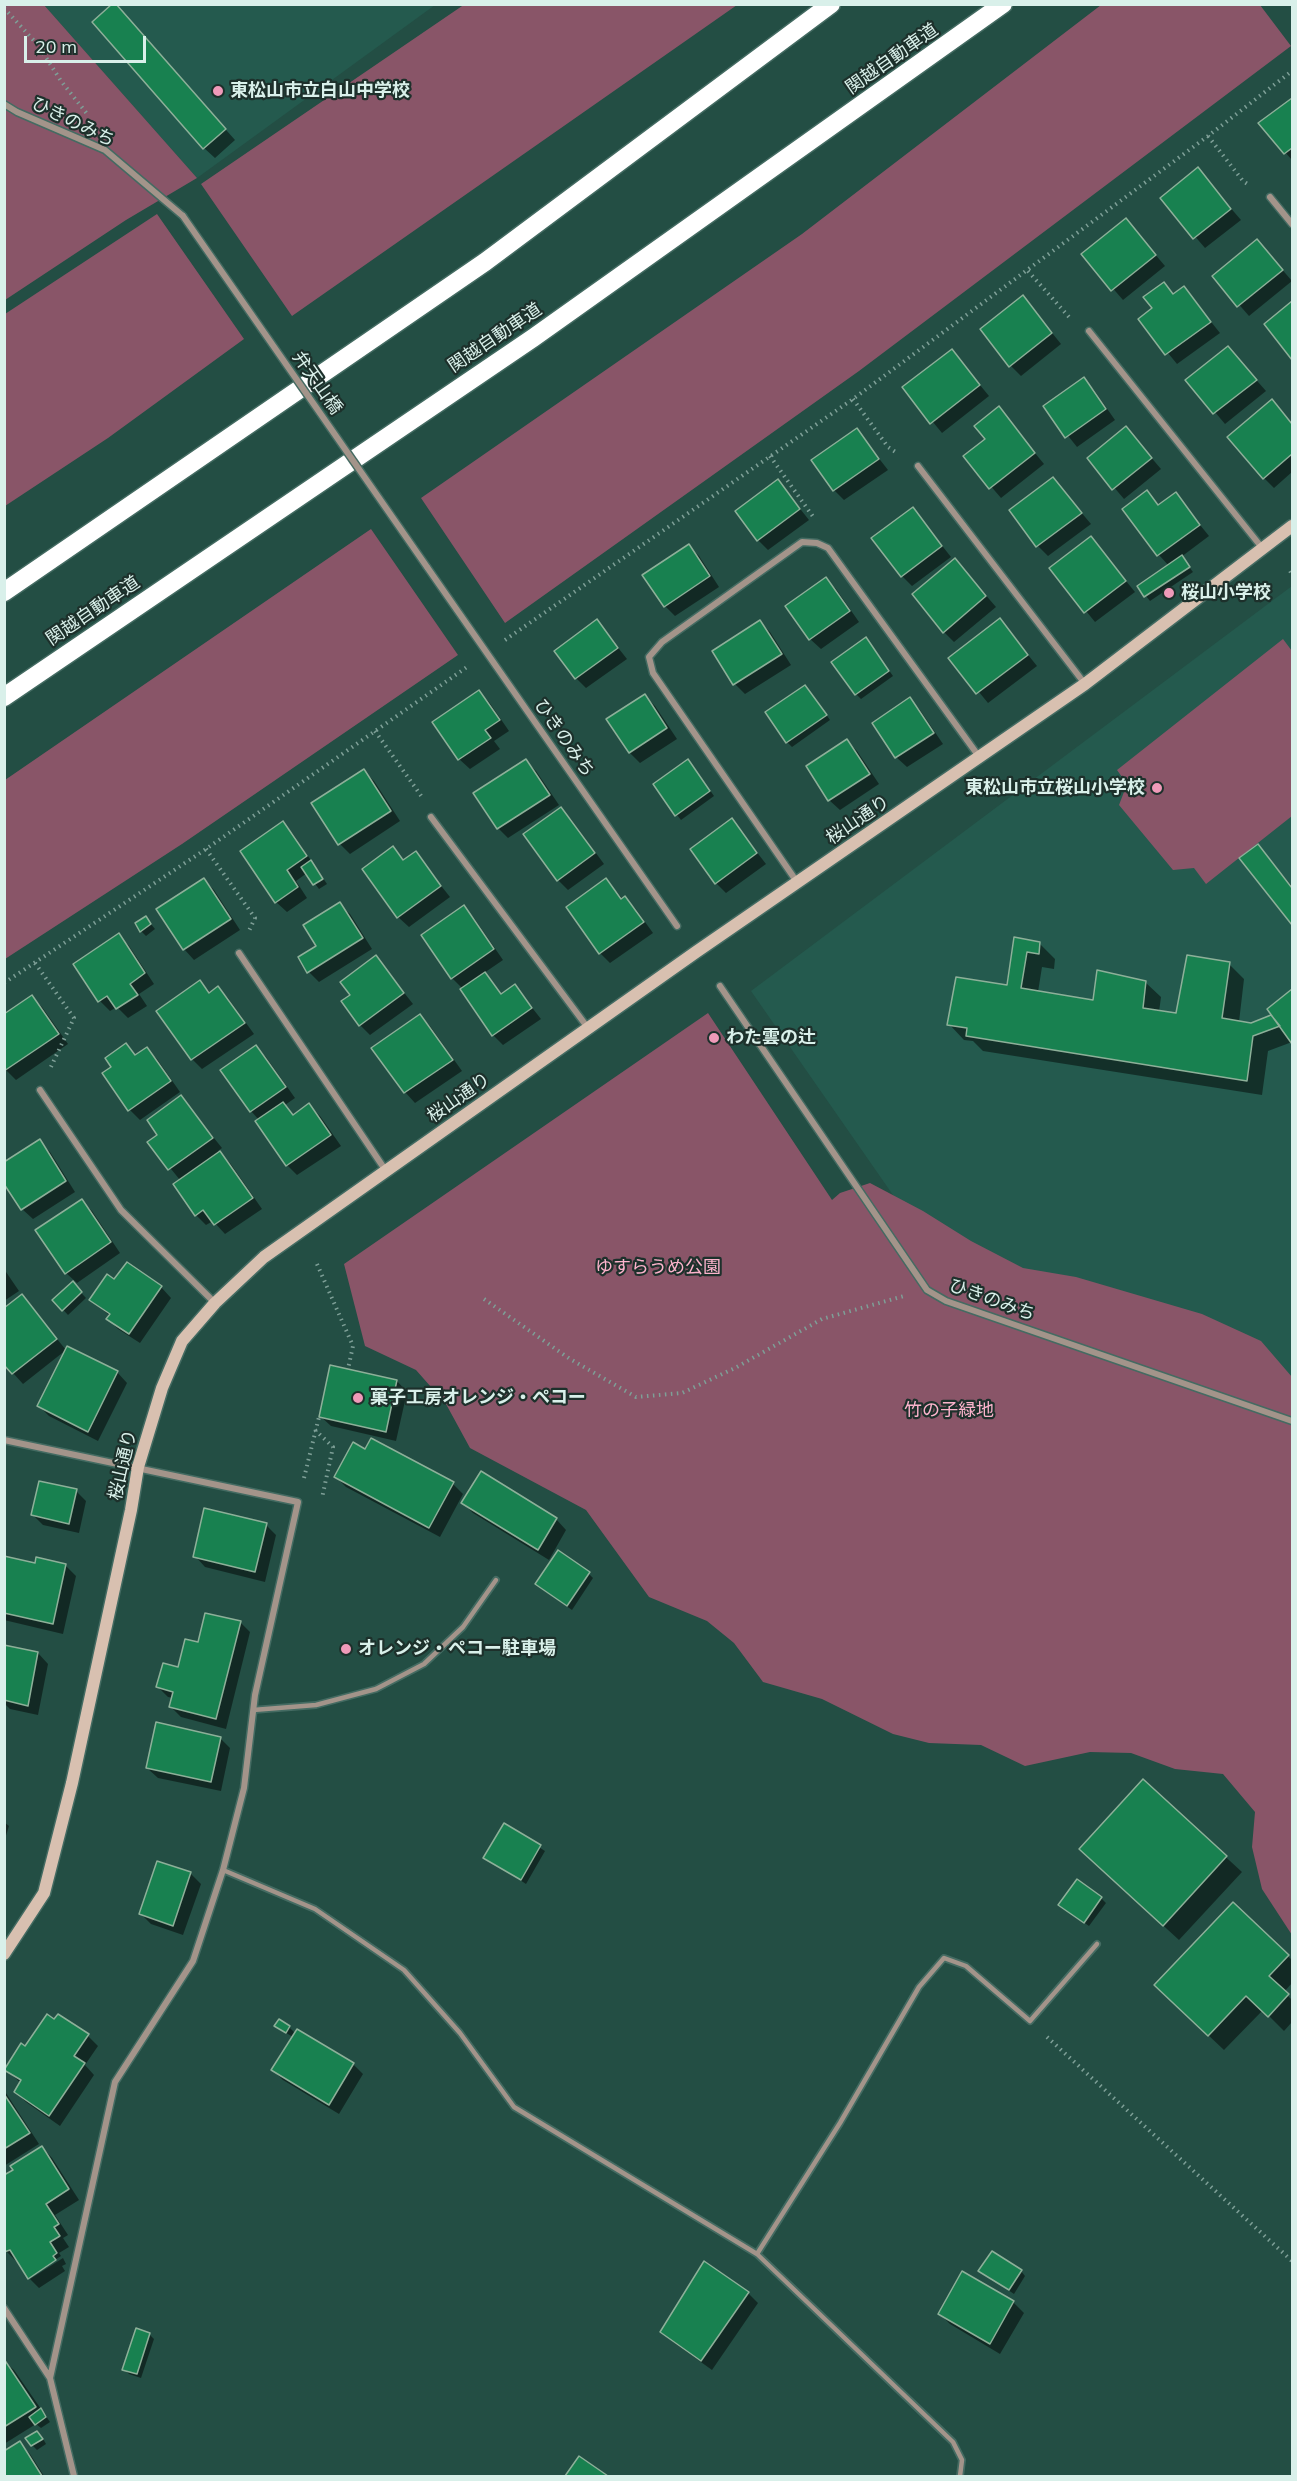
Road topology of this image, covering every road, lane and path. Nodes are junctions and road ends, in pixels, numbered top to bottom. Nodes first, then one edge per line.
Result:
1 (831, 4) edge
2 (1003, 4) edge
3 (4, 8) edge
4 (1293, 71) edge
5 (4, 104) edge
6 (1208, 136) junction
7 (105, 150) junction
8 (1270, 197) joint
9 (183, 216) joint
10 (1293, 224) edge
11 (1028, 271) junction
12 (1089, 331) joint
13 (853, 399) junction
14 (770, 456) junction
15 (918, 466) joint
16 (1293, 526) edge
17 (828, 548) junction
18 (1263, 549) junction
19 (427, 567) joint
20 (4, 592) edge
21 (486, 653) junction
22 (1085, 684) junction
23 (4, 697) edge
24 (375, 731) junction
25 (980, 758) junction
26 (431, 817) joint
27 (206, 849) junction
28 (797, 883) junction
29 (677, 926) dead end
30 (239, 953) joint
31 (35, 963) junction
32 (4, 983) edge
33 (720, 986) dead end
34 (588, 1029) junction
35 (40, 1090) joint
36 (386, 1171) junction
37 (317, 1264) dead end
38 (927, 1290) junction
39 (484, 1299) dead end
40 (215, 1303) junction
41 (348, 1369) dead end
42 (319, 1417) dead end
43 (1293, 1421) edge
44 (4, 1440) edge
45 (138, 1467) junction
46 (298, 1502) junction
47 (496, 1580) dead end
48 (253, 1710) junction
49 (224, 1870) junction
50 (1097, 1944) dead end
51 (4, 1954) edge
52 (1030, 2021) junction
53 (757, 2254) junction
54 (1293, 2261) edge
55 (4, 2308) edge
56 (50, 2378) junction
57 (75, 2476) edge
58 (960, 2476) edge

1 - 20 highway
2 - 23 highway, 関越自動車道
3 - 7 path
4 - 6 path
5 - 7 street, ひきのみち
6 - 8 path
6 - 11 path
7 - 9 street, ひきのみち
8 - 10 street
9 - 19 street, 弁天山橋, bridge
11 - 12 path
11 - 13 path
12 - 18 street
13 - 14 path
13 - 15 path
14 - 17 path
14 - 21 path
15 - 22 street
16 - 18 street, 桜山通り
17 - 25 street
17 - 28 street
18 - 22 street, 桜山通り
19 - 21 street, ひきのみち
21 - 24 path
21 - 29 street, ひきのみち
22 - 25 street, 桜山通り
24 - 26 path
24 - 27 path
25 - 28 street, 桜山通り
26 - 34 street
27 - 30 path
27 - 31 path
28 - 34 street, 桜山通り
30 - 36 street
31 - 32 path
31 - 35 path
33 - 38 street, ひきのみち
34 - 36 street, 桜山通り
35 - 40 street
36 - 40 street, 桜山通り
37 - 41 path
38 - 39 path
38 - 43 street, ひきのみち
40 - 45 street, 桜山通り
42 - 46 path
44 - 45 street
45 - 46 street
45 - 51 street, 桜山通り
46 - 48 street
47 - 48 lane
48 - 49 street
49 - 53 lane
49 - 56 street
50 - 52 lane
52 - 53 lane
52 - 54 path
53 - 58 lane
55 - 56 street
56 - 57 street

